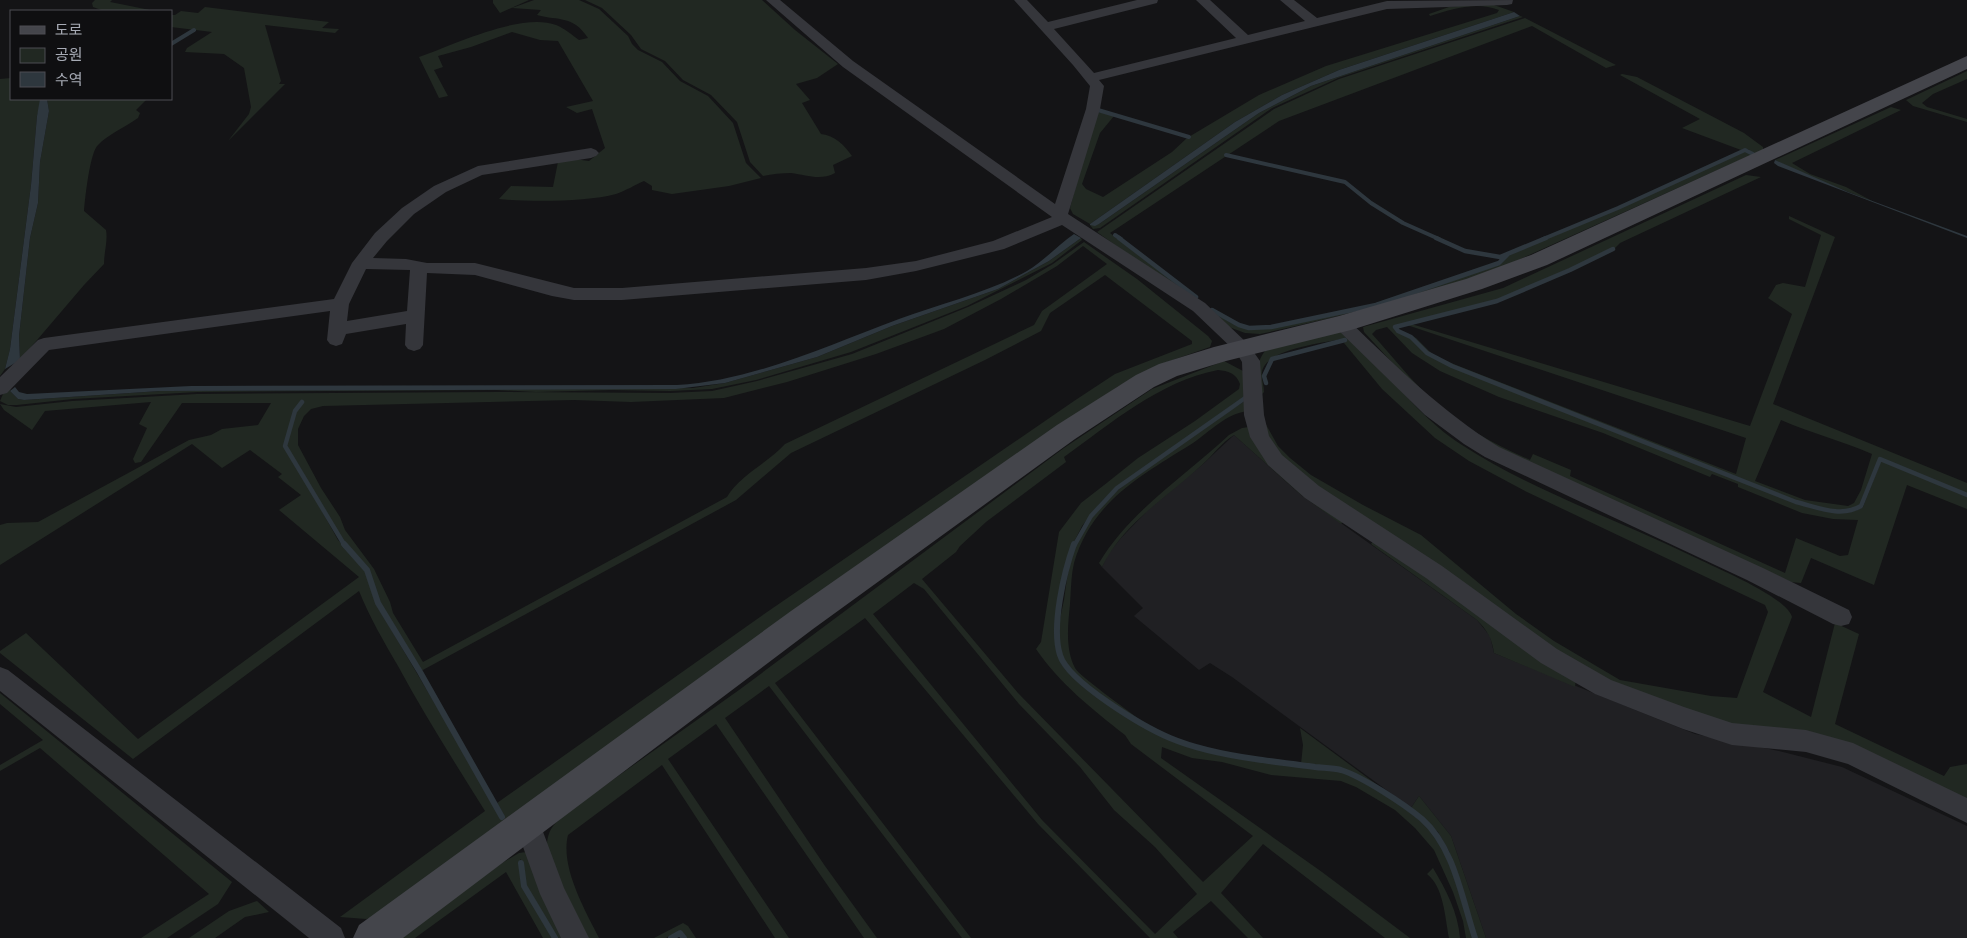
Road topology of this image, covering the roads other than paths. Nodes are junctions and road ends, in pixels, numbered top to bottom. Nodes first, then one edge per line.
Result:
1 (772, 0) edge
2 (1020, 0) edge
3 (1152, 0) edge
4 (1202, 0) edge
5 (1286, 0) edge
6 (1507, 1) edge
7 (1101, 6) edge
8 (1315, 22) junction
9 (1045, 27) junction
10 (1245, 40) junction
11 (1967, 62) edge
12 (1090, 78) junction
13 (591, 152) dead end
14 (1062, 216) junction
15 (360, 263) junction
16 (419, 267) junction
17 (340, 304) junction
18 (416, 316) junction
19 (1342, 324) junction
20 (414, 345) dead end
21 (1242, 348) junction
22 (0, 388) edge
23 (1841, 617) dead end
24 (0, 677) edge
25 (1967, 811) edge
26 (528, 822) junction
27 (331, 938) edge
28 (372, 938) edge
29 (574, 938) edge

1 - 14 street
2 - 9 street
3 - 7 street
4 - 10 street
5 - 8 street
6 - 8 street
7 - 9 street
8 - 10 street
9 - 12 street
10 - 12 street
11 - 19 main road
12 - 14 street
13 - 15 street
14 - 16 street
14 - 21 street
15 - 16 street
15 - 17 street
16 - 18 street
17 - 18 street
17 - 22 street
18 - 20 street
19 - 21 main road
19 - 23 street
21 - 25 street
21 - 26 main road
24 - 27 street
26 - 28 main road
26 - 29 street

